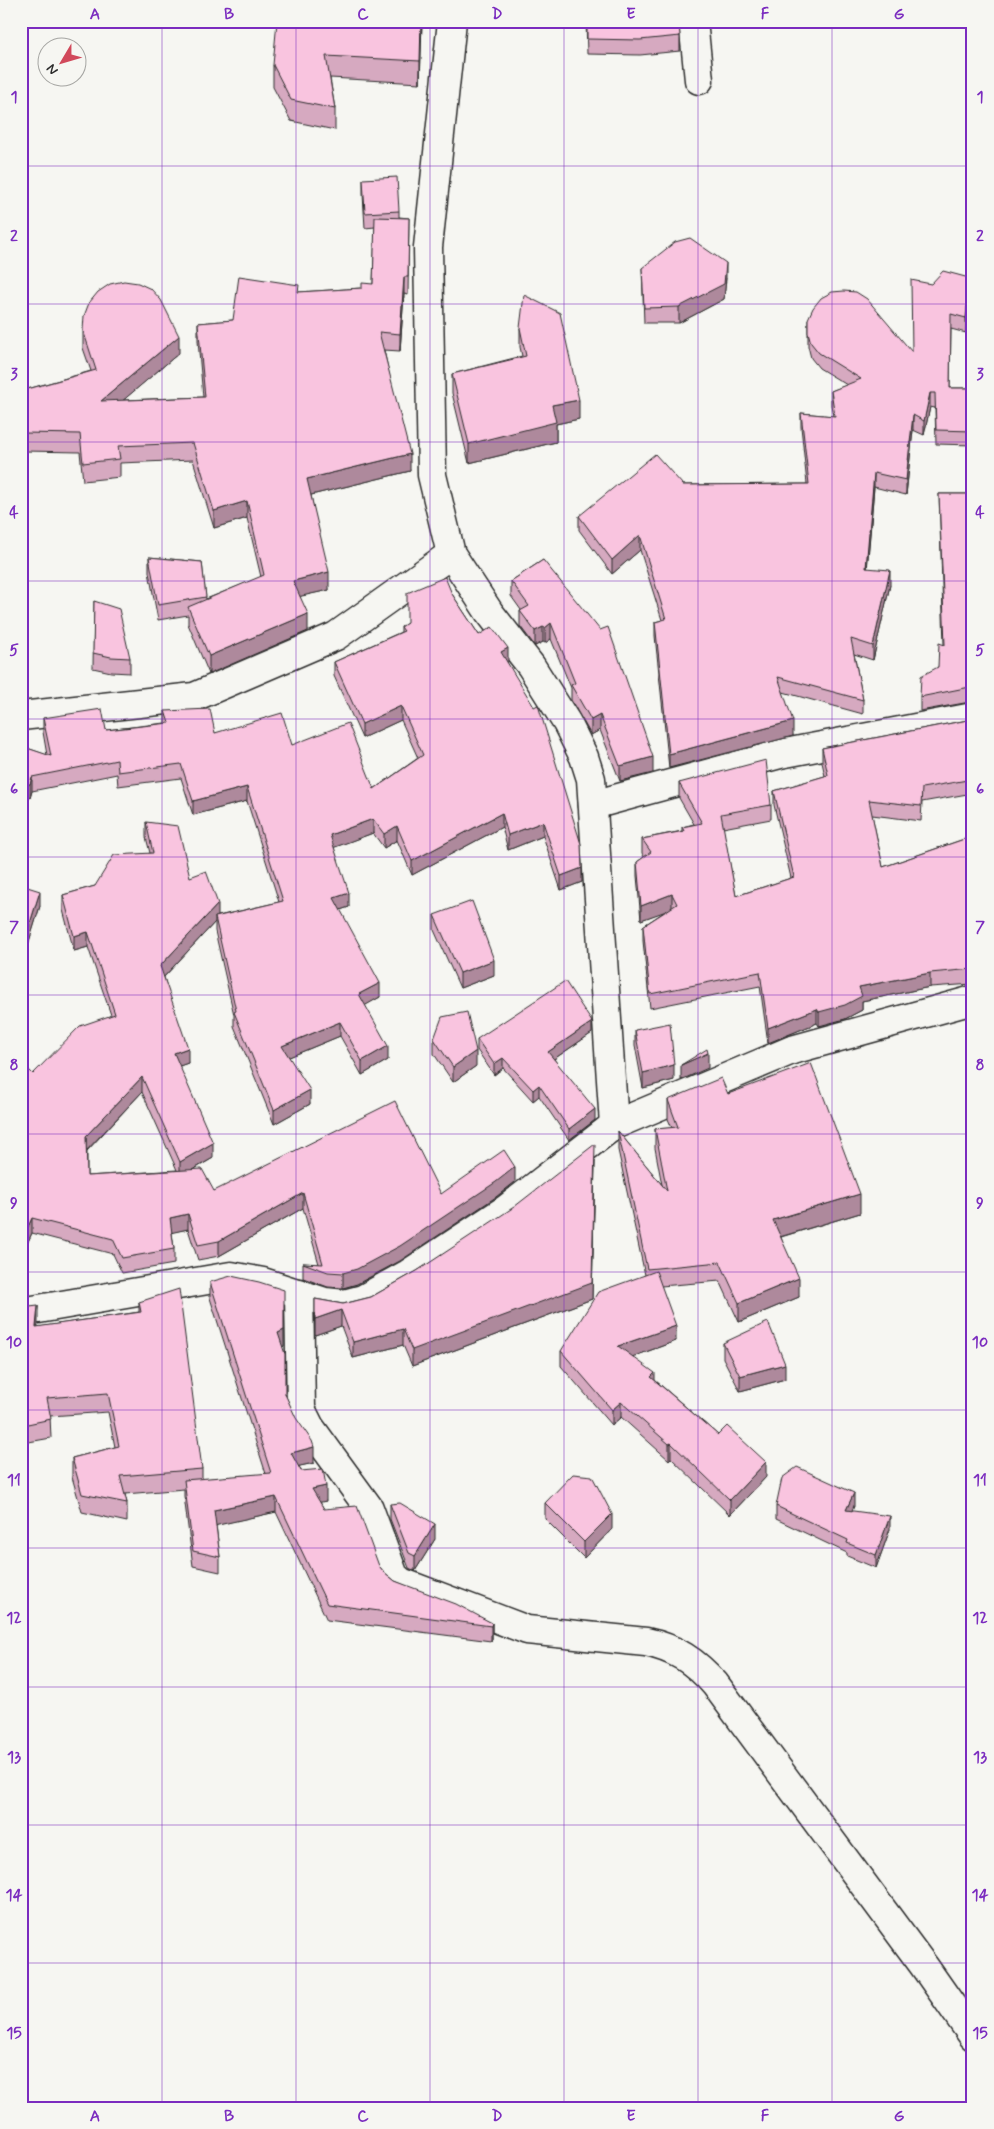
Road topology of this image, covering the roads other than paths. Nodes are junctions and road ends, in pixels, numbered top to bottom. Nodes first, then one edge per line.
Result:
1 (452, 21) edge
2 (693, 21) edge
3 (699, 80) dead end
4 (451, 554) junction
5 (21, 716) edge
6 (973, 717) edge
7 (593, 805) junction
8 (973, 1000) edge
9 (614, 1125) junction
10 (298, 1294) junction
11 (21, 1312) edge
12 (973, 2036) edge

1 - 4 street
2 - 3 street
4 - 5 street
4 - 7 street
6 - 7 street
7 - 9 street
8 - 9 street
9 - 10 street
10 - 11 street
10 - 12 street

